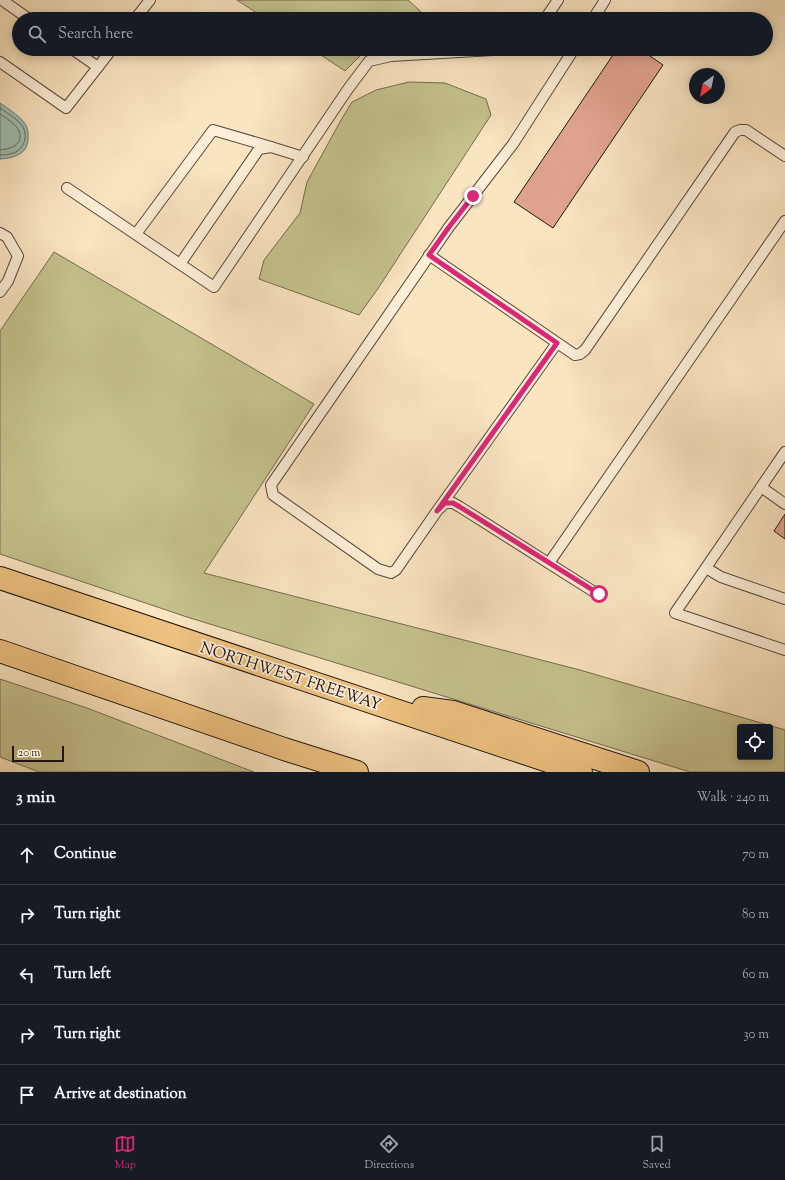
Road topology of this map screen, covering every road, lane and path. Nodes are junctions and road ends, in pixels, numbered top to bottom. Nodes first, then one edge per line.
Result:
1 (2, 0) edge
2 (150, 0) edge
3 (558, 0) edge
4 (605, 0) edge
5 (19, 12) edge
6 (141, 12) edge
7 (550, 12) edge
8 (597, 12) edge
9 (82, 56) edge
10 (107, 56) edge
11 (390, 56) edge
12 (570, 56) edge
13 (0, 62) edge
14 (98, 67) junction
15 (271, 147) junction
16 (785, 156) edge
17 (303, 157) junction
18 (67, 188) dead end
19 (785, 221) edge
20 (0, 232) edge
21 (136, 234) junction
22 (429, 255) junction
23 (180, 264) junction
24 (0, 292) edge
25 (557, 343) junction
26 (785, 452) edge
27 (761, 487) junction
28 (785, 504) edge
29 (437, 511) junction
30 (549, 563) junction
31 (706, 568) junction
32 (0, 578) edge
33 (599, 594) dead end
34 (785, 599) edge
35 (785, 650) edge
36 (0, 651) edge
37 (374, 702) junction
38 (284, 749) junction
39 (329, 772) edge
40 (357, 772) edge
41 (581, 772) edge
42 (638, 772) edge

1 - 5 lane
2 - 6 lane
3 - 7 lane
4 - 8 lane
9 - 14 lane
10 - 14 lane
11 - 17 lane
12 - 22 lane
13 - 14 lane
15 - 17 lane
15 - 21 lane
15 - 23 lane
16 - 25 lane
17 - 23 lane
18 - 21 lane
19 - 30 lane
20 - 24 lane
21 - 23 lane
22 - 25 lane
22 - 29 lane
25 - 29 lane
26 - 27 lane
27 - 28 lane
27 - 31 lane
29 - 30 lane
30 - 33 lane
31 - 34 lane
31 - 35 lane
32 - 37 highway, NORTHWEST FREEWAY
36 - 38 highway
37 - 41 highway, NORTHWEST FREEWAY
37 - 42 highway
38 - 39 highway
38 - 40 highway

